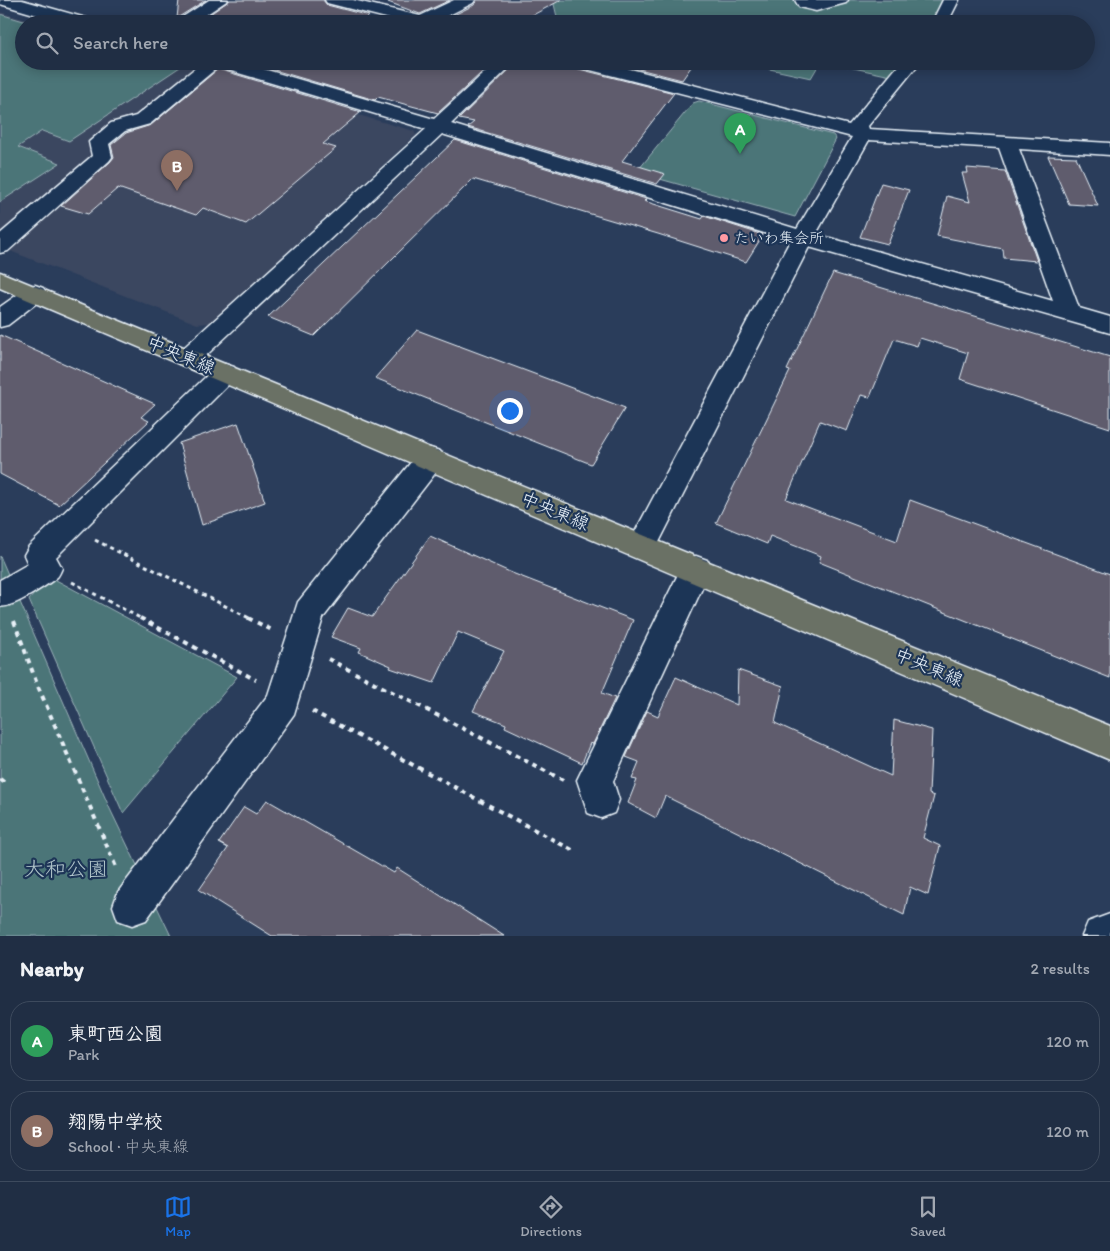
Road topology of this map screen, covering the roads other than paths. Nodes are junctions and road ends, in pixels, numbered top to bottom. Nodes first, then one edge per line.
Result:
1 (5, 0) edge
2 (220, 0) edge
3 (467, 0) edge
4 (803, 0) edge
5 (840, 0) edge
6 (951, 0) edge
7 (340, 1) edge
8 (56, 15) edge
9 (195, 15) edge
10 (395, 15) edge
11 (441, 15) edge
12 (944, 15) edge
13 (204, 70) edge
14 (246, 70) edge
15 (497, 70) edge
16 (612, 70) edge
17 (905, 70) edge
18 (439, 125) junction
19 (863, 134) junction
20 (1007, 143) junction
21 (1110, 149) edge
22 (803, 237) junction
23 (0, 246) edge
24 (0, 279) edge
25 (35, 293) junction
26 (1069, 314) junction
27 (0, 319) edge
28 (1110, 325) edge
29 (188, 358) junction
30 (225, 373) junction
31 (430, 459) junction
32 (642, 547) junction
33 (696, 569) junction
34 (4, 594) road end
35 (1110, 743) edge
36 (601, 800) road end
37 (132, 906) road end
38 (1110, 932) edge
39 (1102, 936) edge

1 - 8 street
2 - 9 street
3 - 11 street
4 - 5 street
6 - 12 street
7 - 10 street
13 - 23 street
14 - 18 street
15 - 18 street
16 - 19 street
17 - 19 street
18 - 22 street
18 - 29 street
19 - 20 street
19 - 22 street
20 - 21 street
20 - 26 street
22 - 26 street
22 - 32 street
24 - 25 main road, 中央東線
25 - 27 street
25 - 29 main road, 中央東線
26 - 28 street
29 - 30 main road, 中央東線
30 - 31 main road, 中央東線
30 - 34 street
31 - 32 main road, 中央東線
31 - 37 street
32 - 33 main road, 中央東線
33 - 35 main road, 中央東線
33 - 36 street
38 - 39 street

